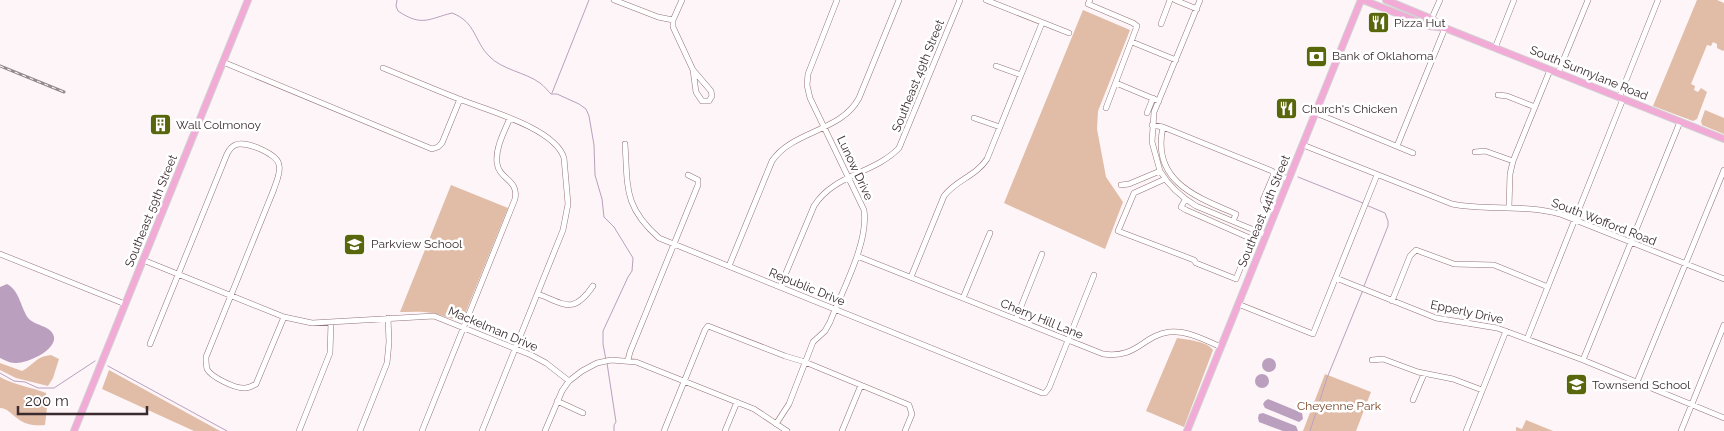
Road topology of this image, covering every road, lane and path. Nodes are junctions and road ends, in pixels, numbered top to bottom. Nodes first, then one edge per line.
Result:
1 (248, 0) edge
2 (614, 0) edge
3 (682, 0) edge
4 (837, 0) edge
5 (899, 0) edge
6 (960, 0) edge
7 (986, 0) edge
8 (1090, 0) edge
9 (1170, 0) edge
10 (1175, 0) edge
11 (1200, 0) edge
12 (1362, 0) edge
13 (1386, 0) edge
14 (1440, 0) edge
15 (1514, 0) edge
16 (1588, 0) edge
17 (1658, 0) edge
18 (1197, 8) junction
19 (673, 20) junction
20 (1431, 22) junction
21 (1042, 23) junction
22 (1161, 24) dead end
23 (1445, 28) junction
24 (1068, 34) dead end
25 (1132, 42) junction
26 (1495, 48) junction
27 (1176, 60) junction
28 (223, 62) junction
29 (996, 66) dead end
30 (383, 68) dead end
31 (693, 70) junction
32 (1550, 70) junction
33 (1558, 73) junction
34 (1021, 75) junction
35 (1116, 83) junction
36 (1498, 95) dead end
37 (1153, 98) junction
38 (1621, 98) junction
39 (460, 99) junction
40 (1159, 101) junction
41 (1535, 107) junction
42 (1106, 108) dead end
43 (1316, 112) junction
44 (1146, 113) dead end
45 (510, 118) junction
46 (974, 118) dead end
47 (1680, 122) junction
48 (1152, 125) junction
49 (825, 126) junction
50 (1163, 127) junction
51 (1000, 128) junction
52 (1724, 139) edge
53 (625, 144) dead end
54 (1303, 145) junction
55 (1397, 146) junction
56 (1413, 152) dead end
57 (1475, 152) dead end
58 (1513, 162) junction
59 (1160, 170) junction
60 (1724, 170) edge
61 (1274, 174) junction
62 (688, 175) dead end
63 (1377, 175) junction
64 (849, 178) junction
65 (1165, 179) junction
66 (1289, 180) junction
67 (1121, 185) dead end
68 (1185, 200) junction
69 (1509, 207) junction
70 (1276, 210) junction
71 (1576, 220) junction
72 (1233, 221) junction
73 (1248, 227) junction
74 (990, 233) dead end
75 (1245, 235) junction
76 (1266, 235) junction
77 (1631, 242) junction
78 (674, 244) junction
79 (0, 254) edge
80 (1042, 254) dead end
81 (857, 256) junction
82 (143, 260) junction
83 (1685, 264) junction
84 (729, 266) junction
85 (179, 274) junction
86 (1094, 275) dead end
87 (910, 276) junction
88 (1336, 278) junction
89 (1236, 279) junction
90 (1724, 279) edge
91 (1247, 284) junction
92 (593, 286) dead end
93 (780, 287) junction
94 (1548, 287) junction
95 (538, 294) junction
96 (231, 295) junction
97 (963, 298) junction
98 (1392, 301) junction
99 (125, 304) junction
100 (1238, 304) junction
101 (835, 309) junction
102 (284, 316) junction
103 (388, 318) junction
104 (1016, 320) junction
105 (331, 322) junction
106 (1724, 325) edge
107 (463, 327) junction
108 (1506, 331) junction
109 (1527, 339) junction
110 (1068, 341) junction
111 (150, 344) dead end
112 (1221, 347) junction
113 (516, 348) junction
114 (628, 360) junction
115 (1372, 360) dead end
116 (1583, 360) junction
117 (805, 362) junction
118 (1424, 374) junction
119 (569, 381) junction
120 (685, 381) junction
121 (1637, 382) junction
122 (861, 385) junction
123 (1482, 390) junction
124 (1414, 400) dead end
125 (557, 401) junction
126 (737, 402) junction
127 (1692, 405) junction
128 (583, 413) dead end
129 (1724, 418) edge
130 (776, 424) junction
131 (74, 431) edge
132 (299, 431) edge
133 (360, 431) edge
134 (422, 431) edge
135 (482, 431) edge
136 (545, 431) edge
137 (664, 431) edge
138 (725, 431) edge
139 (787, 431) edge
140 (842, 431) edge
141 (905, 431) edge
142 (1187, 431) edge
143 (1466, 431) edge
144 (1681, 431) edge

1 - 28 main road, Southeast 59th Street
2 - 19 street
3 - 19 street
4 - 49 street, Lunow Drive
5 - 49 street
6 - 64 street, Southeast 49th Street
7 - 21 street
8 - 25 street
9 - 22 street
10 - 18 street
11 - 18 street
12 - 20 main road, South Sunnylane Road
12 - 43 main road, Southeast 44th Street
13 - 20 main road, South Sunnylane Road
14 - 20 street
15 - 26 street
16 - 33 street
17 - 38 street
18 - 27 street
19 - 31 street
20 - 23 main road, South Sunnylane Road
21 - 24 street
21 - 34 street
23 - 26 main road, South Sunnylane Road
23 - 55 street
25 - 27 street
25 - 35 street
26 - 32 main road, South Sunnylane Road
27 - 40 street
28 - 39 street
28 - 82 main road, Southeast 59th Street
29 - 34 street
30 - 39 street
31 - 31 street
32 - 33 main road, South Sunnylane Road
32 - 41 street
33 - 38 main road, South Sunnylane Road
34 - 51 street
35 - 37 street
35 - 42 street
36 - 41 street
37 - 40 street
37 - 44 street
38 - 47 main road, South Sunnylane Road
38 - 71 street
39 - 45 street
40 - 48 street
41 - 58 street
43 - 54 main road, Southeast 44th Street
43 - 55 street
45 - 95 street
45 - 107 street
46 - 51 street
47 - 52 main road, South Sunnylane Road
47 - 77 street
48 - 50 street
48 - 59 street
49 - 64 street, Lunow Drive
49 - 84 street
50 - 61 street
50 - 72 street
51 - 87 street
53 - 78 street, Republic Drive
54 - 63 street, South Wofford Road
54 - 66 main road, Southeast 44th Street
55 - 56 street
57 - 58 street
58 - 69 street
59 - 65 street
59 - 67 street
60 - 83 street
61 - 66 street
61 - 70 street
62 - 78 street
63 - 69 street, South Wofford Road
63 - 88 street
64 - 81 street, Lunow Drive
64 - 93 street, Southeast 49th Street
65 - 68 street
65 - 89 street
66 - 70 main road, Southeast 44th Street
68 - 72 street
68 - 75 street
69 - 71 street, South Wofford Road
70 - 76 main road, Southeast 44th Street
71 - 77 street, South Wofford Road
71 - 94 street
72 - 73 street
73 - 75 street
73 - 76 street
74 - 97 street
75 - 89 street
76 - 91 main road, Southeast 44th Street
77 - 83 street, South Wofford Road
77 - 116 street
78 - 84 street, Republic Drive
78 - 114 street
79 - 99 street
80 - 104 street
81 - 87 street, Cherry Hill Lane
81 - 101 street, Lunow Drive
82 - 85 street, Mackelman Drive
82 - 99 main road, Southeast 59th Street
83 - 90 street, South Wofford Road
83 - 121 street
84 - 93 street, Republic Drive
85 - 96 street, Mackelman Drive
85 - 96 street
85 - 111 street
86 - 110 street
87 - 97 street, Cherry Hill Lane
88 - 98 street, Epperly Drive
88 - 100 street
89 - 91 street
91 - 100 main road, Southeast 44th Street
92 - 95 street
93 - 101 street, Republic Drive
94 - 98 street
94 - 109 street
95 - 113 street
96 - 102 street, Mackelman Drive
96 - 102 street
97 - 104 street, Cherry Hill Lane
98 - 108 street, Epperly Drive
99 - 131 main road, Southeast 59th Street
100 - 112 main road, Southeast 44th Street
101 - 110 street, Republic Drive
101 - 117 street, Lunow Drive
102 - 105 street, Mackelman Drive
103 - 105 street, Mackelman Drive
103 - 107 street, Mackelman Drive
103 - 133 street
104 - 110 street, Cherry Hill Lane
105 - 132 street
106 - 127 street
107 - 113 street, Mackelman Drive
107 - 134 street
108 - 109 street, Epperly Drive
108 - 123 street
109 - 116 street, Epperly Drive
110 - 112 street, Cherry Hill Lane
112 - 142 main road, Southeast 44th Street
113 - 119 street, Mackelman Drive
113 - 135 street
114 - 119 street
114 - 120 street
115 - 118 street
116 - 121 street, Epperly Drive
117 - 120 street
117 - 122 street
117 - 130 street, Lunow Drive
118 - 123 street
118 - 124 street
119 - 125 street
120 - 126 street
120 - 137 street
121 - 127 street, Epperly Drive
122 - 140 street
122 - 141 street
123 - 143 street
125 - 128 street
125 - 136 street
126 - 130 street
126 - 138 street
127 - 129 street, Epperly Drive
127 - 144 street
130 - 139 street

